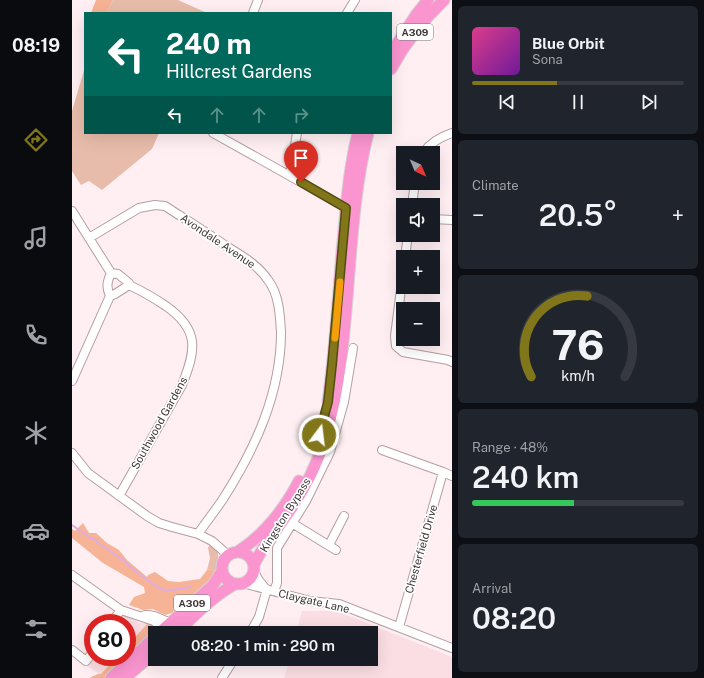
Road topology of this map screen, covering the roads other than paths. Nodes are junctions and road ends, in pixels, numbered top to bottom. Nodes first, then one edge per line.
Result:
1 (258, 0) edge
2 (355, 0) edge
3 (428, 0) edge
4 (444, 0) edge
5 (253, 12) edge
6 (348, 12) edge
7 (392, 52) edge
8 (392, 67) edge
9 (452, 133) edge
10 (215, 134) edge
11 (297, 134) edge
12 (358, 134) edge
13 (368, 134) edge
14 (429, 146) edge
15 (290, 176) junction
16 (346, 208) junction
17 (72, 211) edge
18 (440, 219) edge
19 (452, 220) edge
20 (89, 238) junction
21 (110, 273) junction
22 (129, 285) junction
23 (400, 294) edge
24 (110, 296) junction
25 (353, 348) dead end
26 (452, 362) edge
27 (72, 381) edge
28 (382, 450) dead end
29 (72, 453) edge
30 (444, 472) junction
31 (452, 476) edge
32 (119, 496) junction
33 (344, 516) dead end
34 (292, 523) junction
35 (198, 534) junction
36 (328, 545) junction
37 (336, 550) dead end
38 (239, 551) junction
39 (228, 555) junction
40 (254, 568) junction
41 (222, 571) junction
42 (72, 575) edge
43 (239, 584) junction
44 (269, 590) junction
45 (122, 610) junction
46 (200, 611) junction
47 (119, 614) edge
48 (159, 626) edge
49 (169, 626) edge
50 (173, 626) edge
51 (184, 626) edge
52 (254, 626) edge
53 (400, 627) junction
54 (148, 645) edge
55 (452, 648) edge
56 (72, 650) edge
57 (148, 658) edge
58 (84, 659) edge
59 (230, 666) edge
60 (112, 678) edge
61 (125, 678) edge
62 (222, 678) edge

1 - 5 street
2 - 6 street
3 - 7 highway, A309
4 - 8 highway, A309
9 - 14 street
10 - 15 street
11 - 15 street
12 - 16 highway, Kingston Bypass
13 - 40 highway, Kingston Bypass
15 - 16 street
16 - 38 highway, Kingston Bypass
17 - 20 street
18 - 19 street
20 - 21 street
20 - 35 street, Avondale Avenue
21 - 22 street
21 - 24 street
22 - 24 street
22 - 32 street, Southwood Gardens
23 - 26 street
24 - 27 street
25 - 34 street
28 - 30 street
29 - 32 street
30 - 31 street
30 - 53 street, Chesterfield Drive
32 - 35 street
33 - 36 street
34 - 36 street
34 - 44 street
35 - 39 street
36 - 37 street
38 - 39 highway
38 - 40 highway
39 - 41 highway
40 - 43 highway
40 - 44 street, Claygate Lane
41 - 43 highway
41 - 49 highway, A309
42 - 45 street
43 - 44 street, Claygate Lane
43 - 46 highway, A309
44 - 52 street
44 - 53 street, Claygate Lane
45 - 47 street
45 - 48 street
46 - 50 street
46 - 51 highway, A309
53 - 55 street, Claygate Lane
54 - 60 highway, A309
56 - 58 street
57 - 61 highway
59 - 62 street

